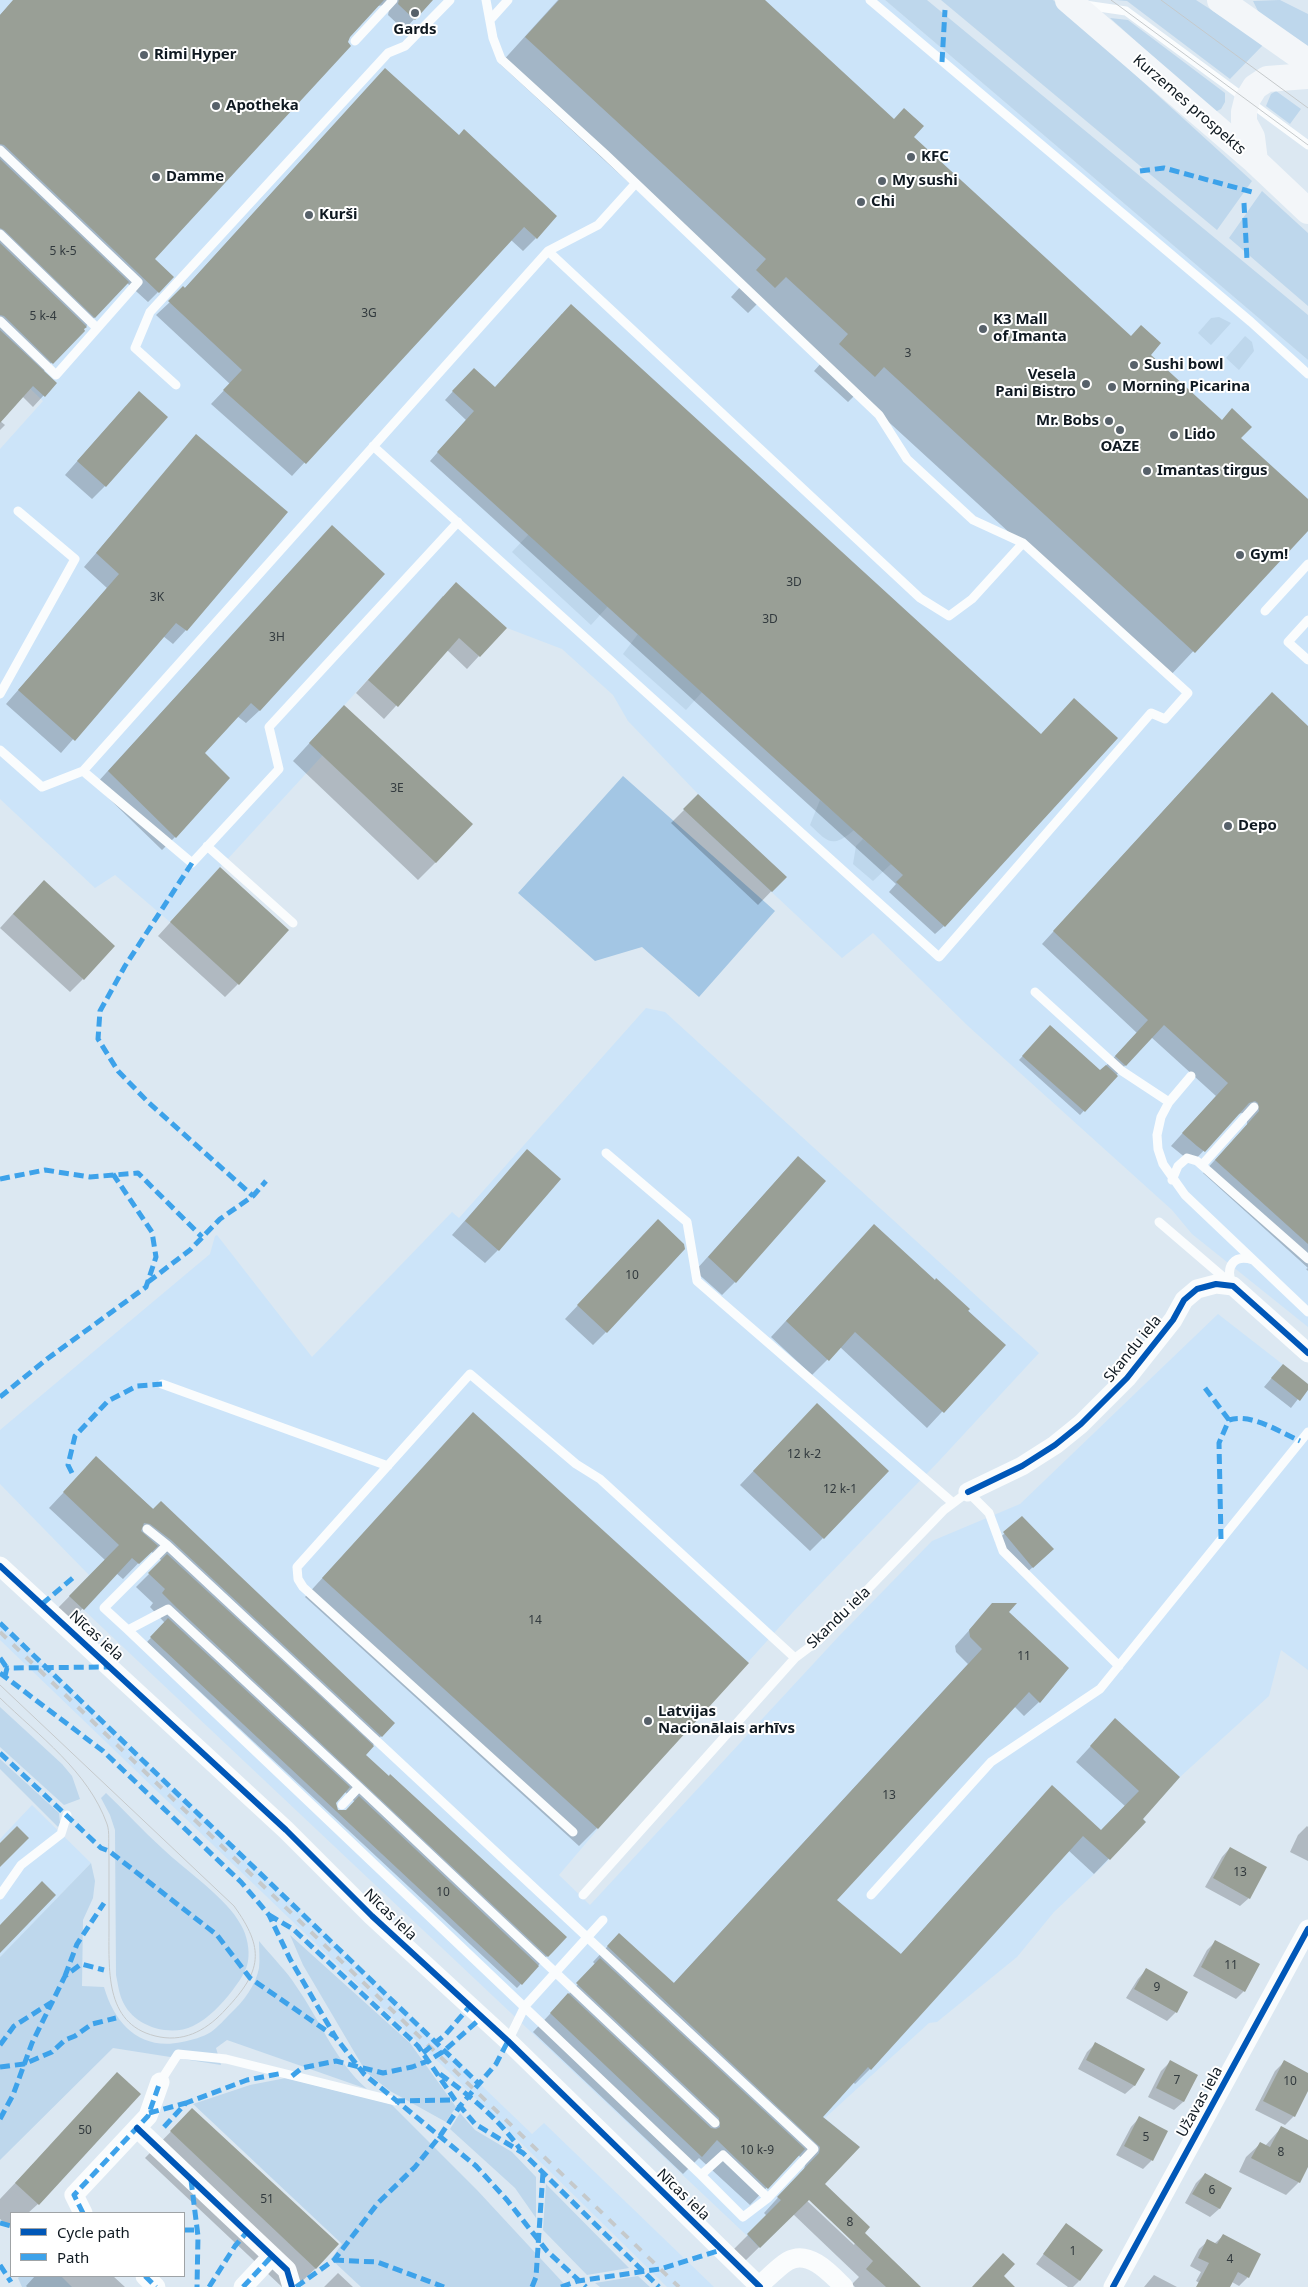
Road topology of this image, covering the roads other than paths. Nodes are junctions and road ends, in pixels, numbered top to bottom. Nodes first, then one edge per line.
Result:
1 (393, 0) edge
2 (450, 0) edge
3 (486, 0) edge
4 (508, 0) edge
5 (870, 0) edge
6 (1220, 0) edge
7 (1070, 2) edge
8 (490, 20) junction
9 (355, 41) dead end
10 (1308, 62) edge
11 (1308, 76) edge
12 (1247, 100) junction
13 (1308, 145) edge
14 (0, 150) edge
15 (1255, 162) junction
16 (635, 184) junction
17 (1308, 211) edge
18 (0, 234) edge
19 (548, 251) junction
20 (0, 321) edge
21 (97, 328) junction
22 (1308, 374) edge
23 (176, 385) dead end
24 (374, 446) junction
25 (18, 511) dead end
26 (458, 522) junction
27 (1023, 543) junction
28 (1308, 564) edge
29 (1265, 612) dead end
30 (1308, 620) edge
31 (1308, 660) edge
32 (0, 694) edge
33 (0, 750) edge
34 (84, 770) junction
35 (207, 846) junction
36 (293, 924) dead end
37 (1035, 992) dead end
38 (1191, 1076) dead end
39 (1168, 1102) junction
40 (1254, 1107) dead end
41 (606, 1153) dead end
42 (1202, 1166) junction
43 (1172, 1180) junction
44 (1159, 1222) dead end
45 (1307, 1256) edge
46 (1255, 1260) junction
47 (1233, 1286) junction
48 (1308, 1312) edge
49 (1308, 1353) edge
50 (162, 1384) dead end
51 (1308, 1432) edge
52 (388, 1466) junction
53 (960, 1497) junction
54 (147, 1530) dead end
55 (166, 1545) junction
56 (0, 1566) edge
57 (128, 1630) junction
58 (795, 1658) junction
59 (1119, 1666) junction
60 (359, 1787) junction
61 (342, 1805) dead end
62 (67, 1814) dead end
63 (574, 1832) dead end
64 (871, 1894) dead end
65 (0, 1895) edge
66 (583, 1896) dead end
67 (603, 1920) dead end
68 (1308, 1929) edge
69 (586, 1939) junction
70 (555, 1972) junction
71 (526, 2006) junction
72 (508, 2041) junction
73 (160, 2082) joint
74 (395, 2101) dead end
75 (714, 2123) dead end
76 (137, 2128) junction
77 (701, 2175) junction
78 (768, 2198) junction
79 (82, 2212) edge
80 (272, 2256) junction
81 (146, 2277) edge
82 (156, 2287) edge
83 (243, 2287) edge
84 (292, 2287) edge
85 (759, 2287) edge
86 (844, 2287) edge
87 (1113, 2287) edge

1 - 9 lane
2 - 23 lane
3 - 8 lane
4 - 8 lane
5 - 22 lane
6 - 10 main road
7 - 12 lane
7 - 15 main road, Kurzemes prospekts
8 - 16 lane
11 - 12 main road
12 - 13 lane
12 - 15 main road
14 - 21 lane
15 - 17 main road, Kurzemes prospekts
16 - 19 lane
16 - 27 lane
18 - 21 lane
19 - 24 lane
19 - 27 lane
20 - 21 lane
24 - 26 lane
24 - 34 lane
25 - 32 lane
26 - 27 lane
26 - 35 lane
28 - 29 lane
30 - 31 lane
33 - 34 lane
34 - 35 lane
35 - 36 lane
37 - 39 lane
38 - 39 lane
39 - 43 lane
40 - 42 lane
41 - 53 lane
42 - 43 lane
42 - 45 lane
43 - 46 lane
44 - 47 lane
46 - 47 lane
46 - 48 lane
47 - 49 street
47 - 53 street, Skandu iela
50 - 52 lane
51 - 59 lane
52 - 58 lane
52 - 63 lane
53 - 58 lane, Skandu iela
53 - 59 lane
54 - 55 lane
55 - 57 lane
55 - 69 lane
56 - 72 street, Nīcas iela
57 - 60 lane
57 - 71 lane
58 - 66 lane, Skandu iela
59 - 64 lane
60 - 61 lane
60 - 70 lane
62 - 65 lane
67 - 69 lane
68 - 87 street, Užavas iela
69 - 70 lane
69 - 78 lane
70 - 71 lane
70 - 75 lane
71 - 72 lane
71 - 77 lane
72 - 85 street, Nīcas iela
73 - 74 lane
73 - 76 street
76 - 79 street
76 - 80 street
77 - 78 lane
77 - 78 lane
80 - 83 street
80 - 84 street
81 - 82 street
85 - 86 street, Nīcas iela

